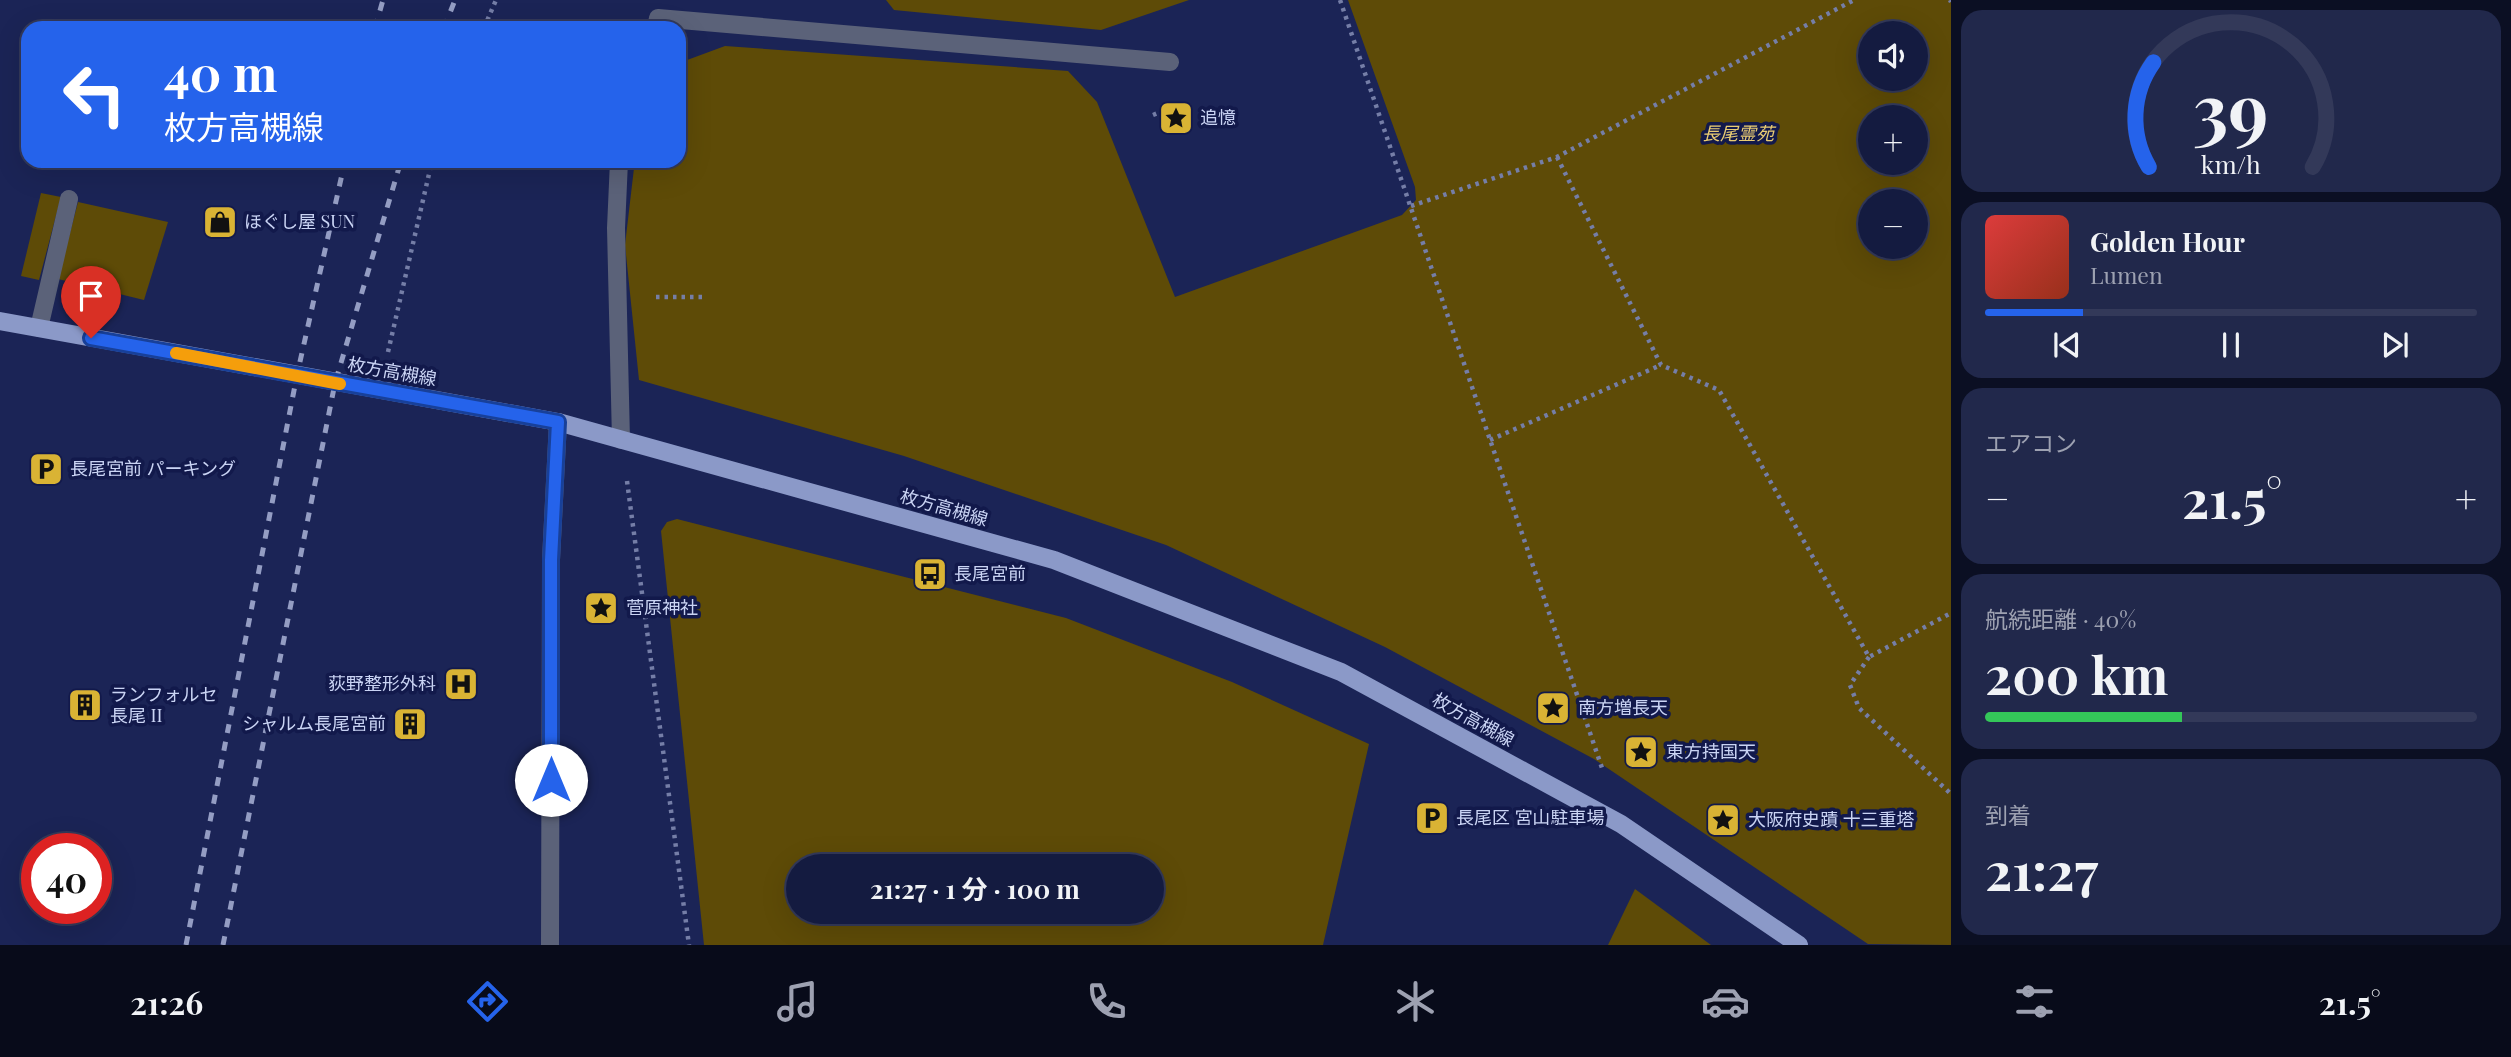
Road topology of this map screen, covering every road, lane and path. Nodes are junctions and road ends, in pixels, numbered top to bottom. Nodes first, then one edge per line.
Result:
1 (496, 0) edge
2 (1340, 0) edge
3 (1854, 0) edge
4 (487, 21) edge
5 (657, 21) edge
6 (1170, 62) dead end
7 (1166, 110) dead end
8 (1153, 115) dead end
9 (1557, 157) junction
10 (430, 168) edge
11 (619, 168) edge
12 (69, 199) dead end
13 (1411, 206) junction
14 (617, 296) junction
15 (705, 297) dead end
16 (0, 321) edge
17 (39, 328) junction
18 (1661, 365) junction
19 (379, 391) junction
20 (558, 422) junction
21 (621, 440) junction
22 (1490, 440) junction
23 (1951, 613) edge
24 (1868, 657) junction
25 (1951, 794) edge
26 (1621, 824) junction
27 (550, 945) edge
28 (689, 945) edge
29 (1798, 945) edge

1 - 4 path
2 - 13 path
3 - 9 path
5 - 6 street
7 - 8 path
9 - 13 path
9 - 18 path
10 - 19 path
11 - 14 street
12 - 17 street
13 - 22 path
14 - 15 path
14 - 21 street
16 - 17 main road, 枚方高槻線
17 - 19 main road, 枚方高槻線
18 - 22 path
18 - 24 path
19 - 20 main road, 枚方高槻線
20 - 21 main road, 枚方高槻線
20 - 27 street
21 - 26 main road, 枚方高槻線
21 - 28 path
22 - 26 path
23 - 24 path
24 - 25 path
26 - 29 main road, 枚方高槻線

